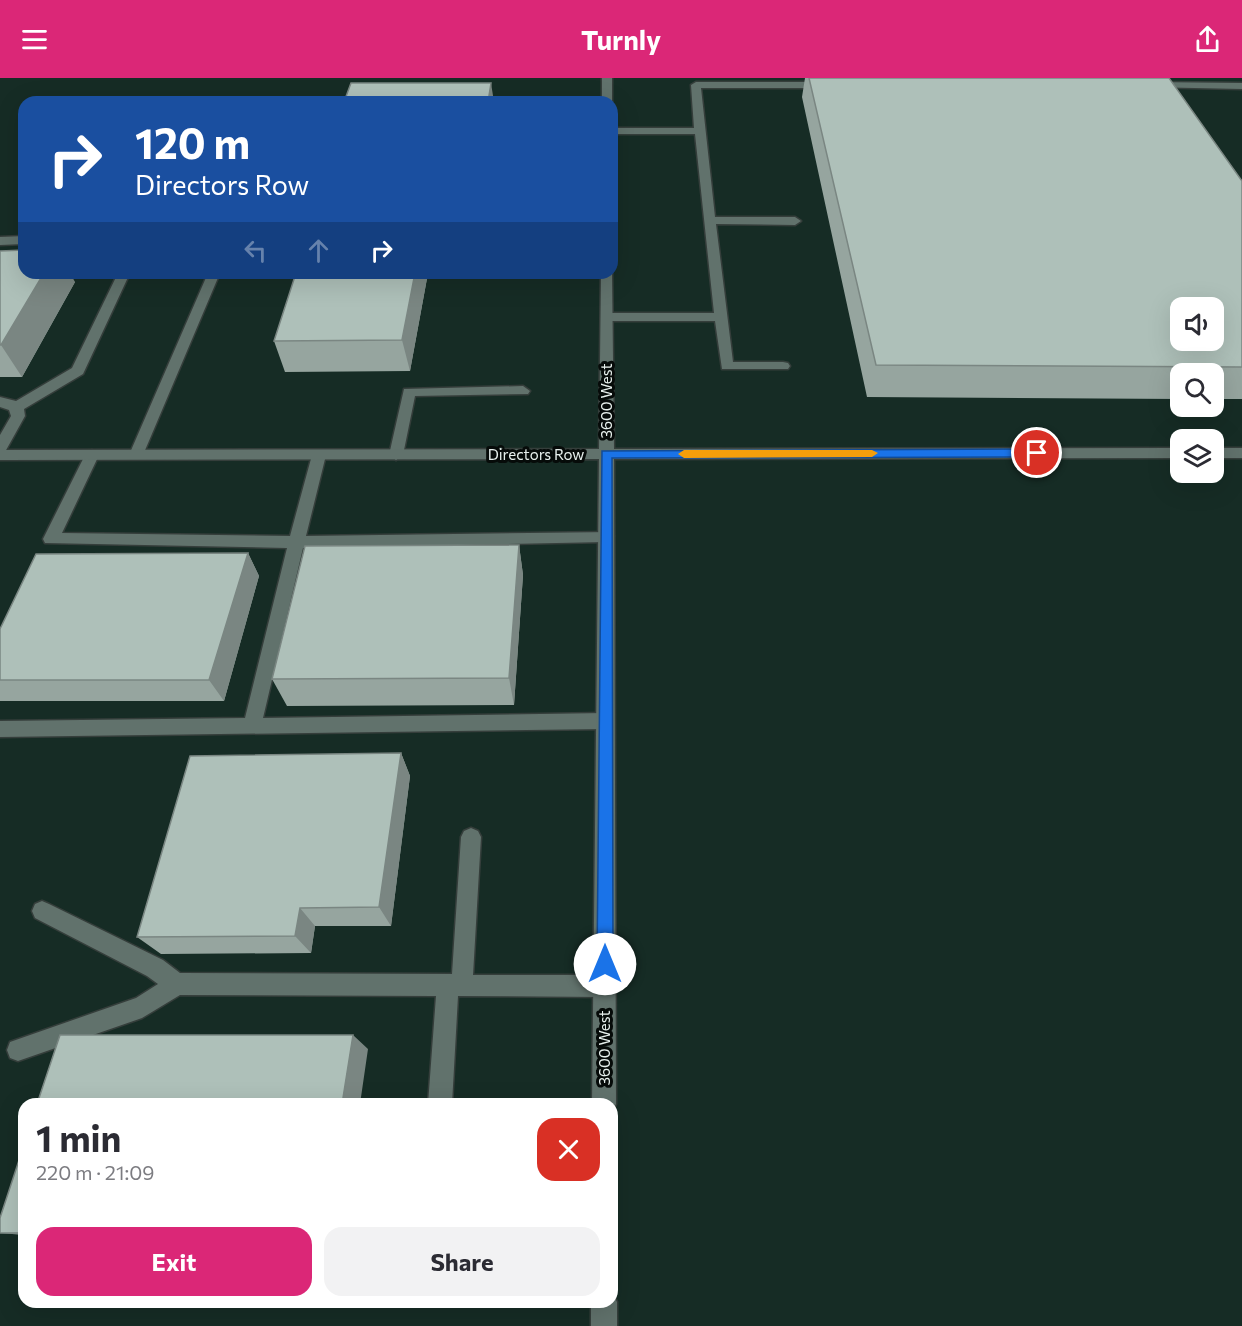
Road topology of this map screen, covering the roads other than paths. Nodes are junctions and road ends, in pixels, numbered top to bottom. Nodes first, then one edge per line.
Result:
1 (607, 78) edge
2 (840, 85) edge
3 (1140, 86) edge
4 (1240, 88) edge
5 (607, 96) edge
6 (618, 131) edge
7 (700, 131) junction
8 (710, 220) junction
9 (795, 221) dead end
10 (18, 240) edge
11 (0, 241) edge
12 (121, 279) edge
13 (211, 279) edge
14 (607, 279) edge
15 (607, 317) junction
16 (721, 317) junction
17 (783, 366) dead end
18 (522, 391) dead end
19 (0, 402) edge
20 (16, 407) junction
21 (0, 448) edge
22 (1170, 453) edge
23 (1224, 453) edge
24 (1242, 453) edge
25 (319, 454) junction
26 (396, 454) junction
27 (606, 454) junction
28 (0, 455) edge
29 (92, 455) junction
30 (136, 455) junction
31 (606, 536) junction
32 (296, 542) junction
33 (605, 721) junction
34 (254, 726) junction
35 (0, 729) edge
36 (471, 837) dead end
37 (42, 911) dead end
38 (177, 984) junction
39 (455, 985) junction
40 (604, 987) junction
41 (18, 1050) dead end
42 (441, 1098) edge
43 (604, 1098) edge
44 (604, 1308) edge
45 (604, 1326) edge

1 - 5 street
2 - 7 street
3 - 4 street
6 - 7 street
7 - 8 street
8 - 9 street
8 - 16 street
10 - 11 street
12 - 20 street
13 - 30 street
14 - 15 street, 3600 West
15 - 16 street
15 - 27 street, 3600 West
16 - 17 street
18 - 26 street
19 - 20 street
20 - 21 street
22 - 27 street, Directors Row
23 - 24 street
25 - 26 street, Directors Row
25 - 30 street, Directors Row
25 - 32 street
26 - 27 street, Directors Row
27 - 31 street, 3600 West
28 - 29 street, Directors Row
29 - 30 street, Directors Row
29 - 32 street
31 - 32 street
31 - 33 street, 3600 West
32 - 34 street
33 - 34 street
33 - 40 street, 3600 West
34 - 35 street
36 - 39 street
37 - 38 street
38 - 39 street
38 - 41 street
39 - 40 street
39 - 42 street
40 - 43 street, 3600 West
44 - 45 street

